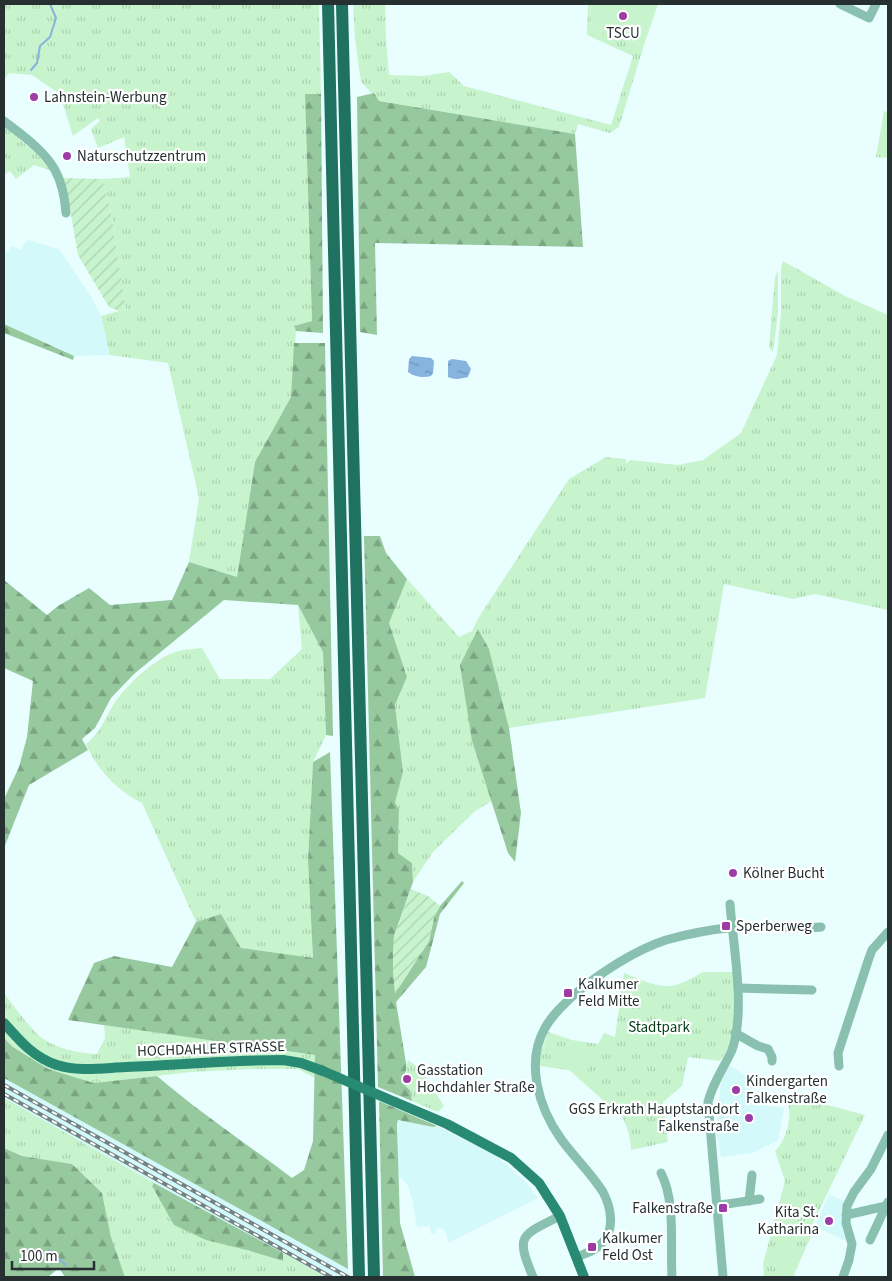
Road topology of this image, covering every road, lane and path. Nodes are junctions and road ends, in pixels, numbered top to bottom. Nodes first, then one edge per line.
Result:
1 (328, 4) edge
2 (342, 4) edge
3 (840, 4) edge
4 (876, 4) edge
5 (4, 121) edge
6 (66, 213) dead end
7 (730, 904) dead end
8 (820, 927) dead end
9 (732, 929) junction
10 (888, 932) edge
11 (738, 988) junction
12 (812, 990) dead end
13 (4, 1022) edge
14 (735, 1033) junction
15 (772, 1062) dead end
16 (839, 1066) dead end
17 (888, 1136) edge
18 (661, 1172) dead end
19 (752, 1175) dead end
20 (760, 1200) dead end
21 (749, 1201) junction
22 (887, 1204) edge
23 (717, 1206) junction
24 (846, 1215) junction
25 (560, 1216) junction
26 (870, 1240) dead end
27 (577, 1258) junction
28 (359, 1277) edge
29 (374, 1277) edge
30 (533, 1277) edge
31 (584, 1277) edge
32 (672, 1277) edge
33 (723, 1277) edge
34 (843, 1277) edge

1 - 28 highway
2 - 29 highway
3 - 4 street
5 - 6 street
7 - 9 street
8 - 9 street
9 - 11 street
9 - 27 street
10 - 16 street
11 - 12 street
11 - 14 street
13 - 25 main road, HOCHDAHLER STRASSE, bridge
14 - 15 street
14 - 23 street
17 - 24 street
18 - 32 street
19 - 21 street
20 - 21 street
21 - 23 street
22 - 24 street
22 - 26 street
23 - 33 street
24 - 34 street
25 - 27 main road, HOCHDAHLER STRASSE
25 - 30 street
27 - 31 main road, HOCHDAHLER STRASSE

